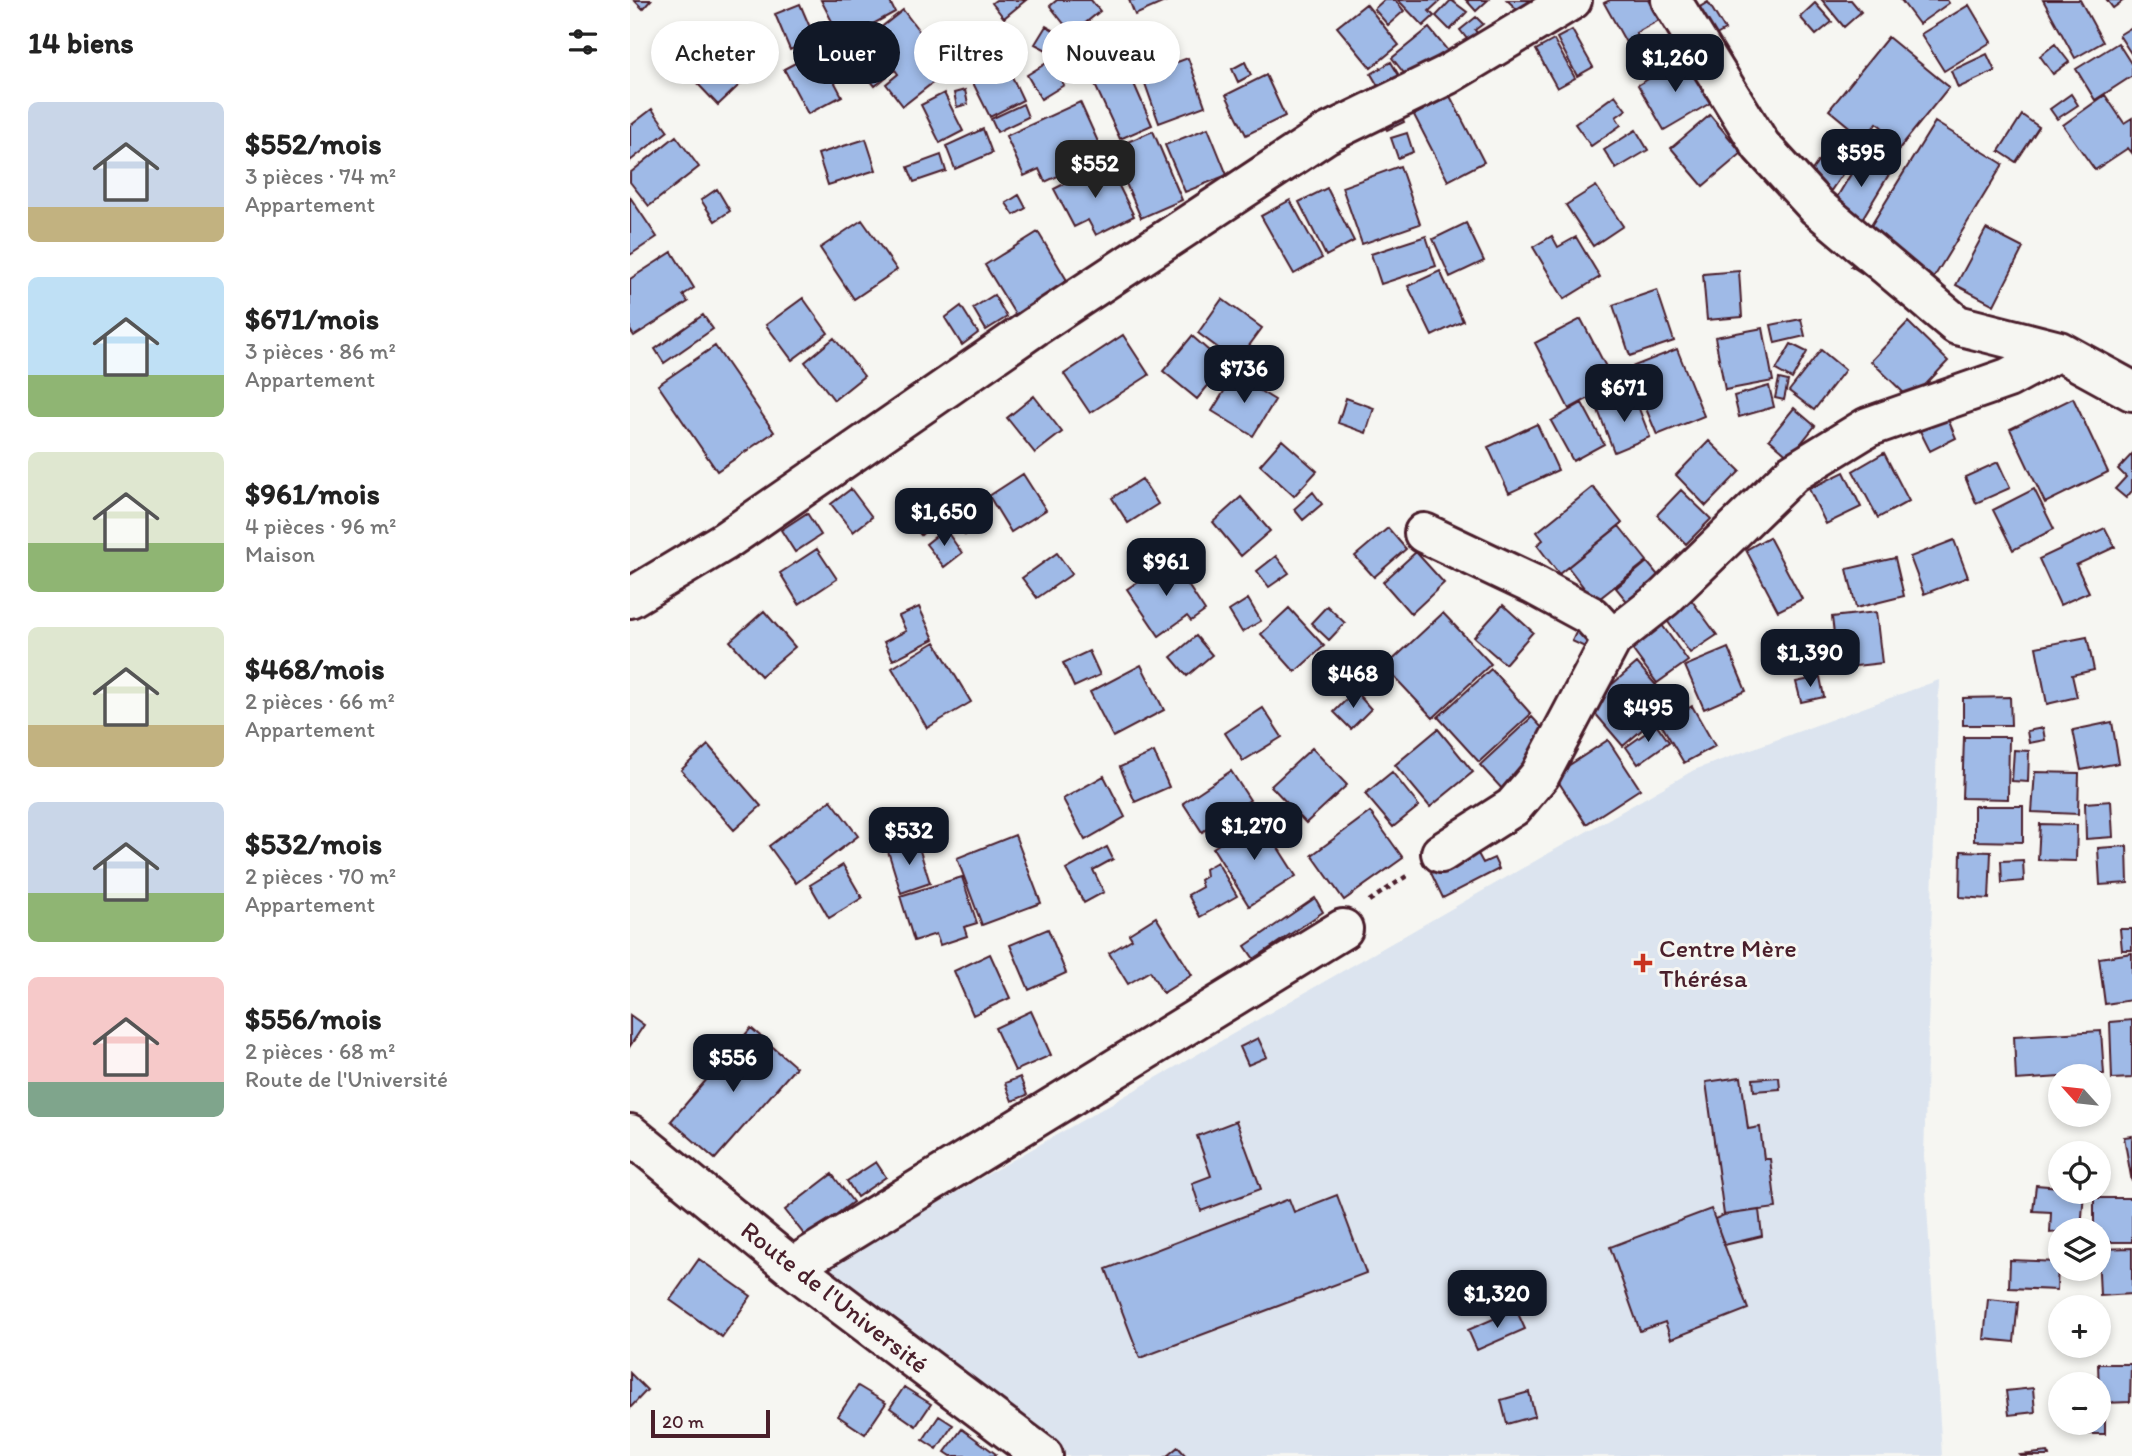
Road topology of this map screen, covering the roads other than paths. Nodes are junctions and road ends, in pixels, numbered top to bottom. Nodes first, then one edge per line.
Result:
1 (1572, 0) edge
2 (1671, 0) edge
3 (2056, 352) junction
4 (2132, 391) edge
5 (1424, 533) dead end
6 (630, 597) edge
7 (1612, 639) junction
8 (1441, 853) road end
9 (1343, 929) road end
10 (630, 1134) edge
11 (792, 1267) junction
12 (1043, 1456) edge

1 - 6 street
2 - 3 street
3 - 4 street
3 - 7 street
5 - 7 street
7 - 8 street
9 - 11 street
10 - 11 street, Route de l'Université
11 - 12 street, Route de l'Université

